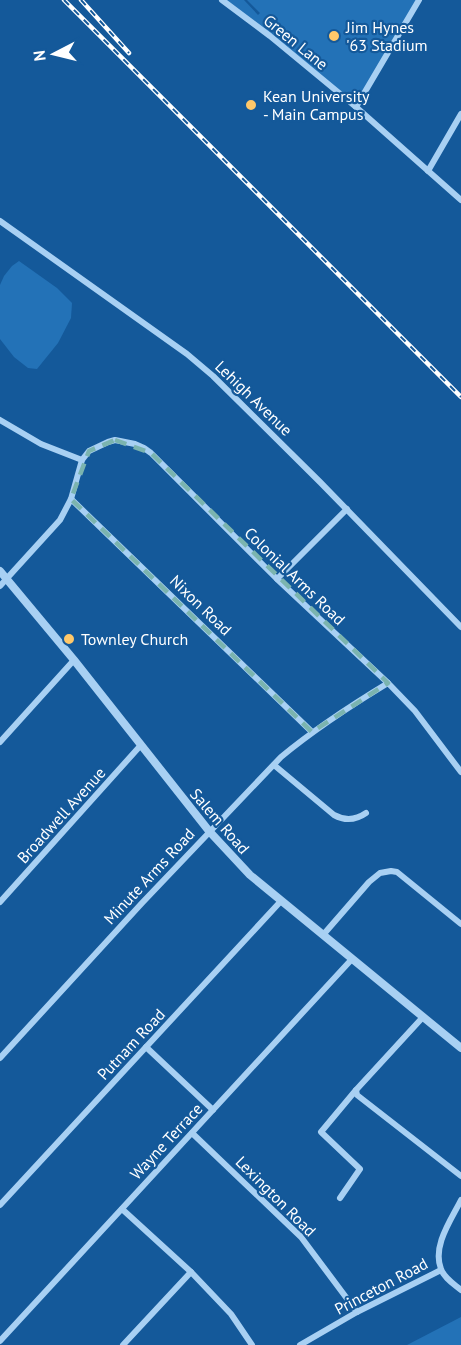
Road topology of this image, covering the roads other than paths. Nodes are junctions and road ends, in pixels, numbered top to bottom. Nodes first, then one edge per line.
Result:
1 (222, 0) edge
2 (419, 0) edge
3 (356, 107) junction
4 (461, 114) edge
5 (428, 171) junction
6 (461, 200) edge
7 (0, 221) edge
8 (0, 420) edge
9 (82, 460) junction
10 (71, 499) junction
11 (347, 509) junction
12 (0, 571) edge
13 (7, 579) junction
14 (277, 579) junction
15 (0, 586) edge
16 (461, 627) edge
17 (74, 660) junction
18 (388, 684) junction
19 (312, 732) junction
20 (0, 742) edge
21 (141, 745) junction
22 (274, 765) junction
23 (461, 772) edge
24 (366, 813) dead end
25 (209, 831) junction
26 (281, 901) junction
27 (0, 902) edge
28 (461, 924) edge
29 (323, 936) junction
30 (352, 959) junction
31 (423, 1017) junction
32 (146, 1047) junction
33 (461, 1048) edge
34 (0, 1058) edge
35 (356, 1090) junction
36 (213, 1110) junction
37 (192, 1133) junction
38 (461, 1176) edge
39 (340, 1198) dead end
40 (461, 1200) edge
41 (0, 1205) edge
42 (122, 1209) junction
43 (441, 1270) junction
44 (191, 1272) junction
45 (461, 1290) edge
46 (357, 1312) junction
47 (0, 1341) edge
48 (123, 1345) edge
49 (252, 1345) edge
50 (300, 1345) edge

1 - 3 street, Green Lane
2 - 3 street
3 - 5 street, Green Lane
4 - 5 street
5 - 6 street, Green Lane
7 - 11 street, Lehigh Avenue
8 - 9 street
9 - 10 street
9 - 14 street, Colonial Arms Road
10 - 13 street
10 - 19 street, Nixon Road
11 - 14 street
11 - 16 street, Lehigh Avenue
12 - 13 street, Salem Road
13 - 15 street
13 - 17 street, Salem Road
14 - 18 street, Colonial Arms Road
17 - 20 street
17 - 21 street, Salem Road
18 - 19 street, Minute Arms Road
18 - 23 street, Colonial Arms Road
19 - 22 street, Minute Arms Road
21 - 25 street, Salem Road
21 - 27 street, Broadwell Avenue
22 - 24 street
22 - 25 street, Minute Arms Road
25 - 26 street, Salem Road
25 - 34 street, Minute Arms Road
26 - 29 street, Salem Road
26 - 32 street, Putnam Road
28 - 29 street
29 - 30 street, Salem Road
30 - 31 street, Salem Road
30 - 36 street, Wayne Terrace
31 - 33 street, Salem Road
31 - 35 street
32 - 36 street
32 - 41 street, Putnam Road
35 - 38 street
35 - 39 street
36 - 37 street, Wayne Terrace
37 - 42 street, Wayne Terrace
37 - 46 street, Lexington Road
40 - 43 street, Princeton Road
42 - 44 street
42 - 47 street, Wayne Terrace
43 - 45 street
43 - 46 street, Princeton Road
44 - 48 street
44 - 49 street
46 - 50 street, Princeton Road

